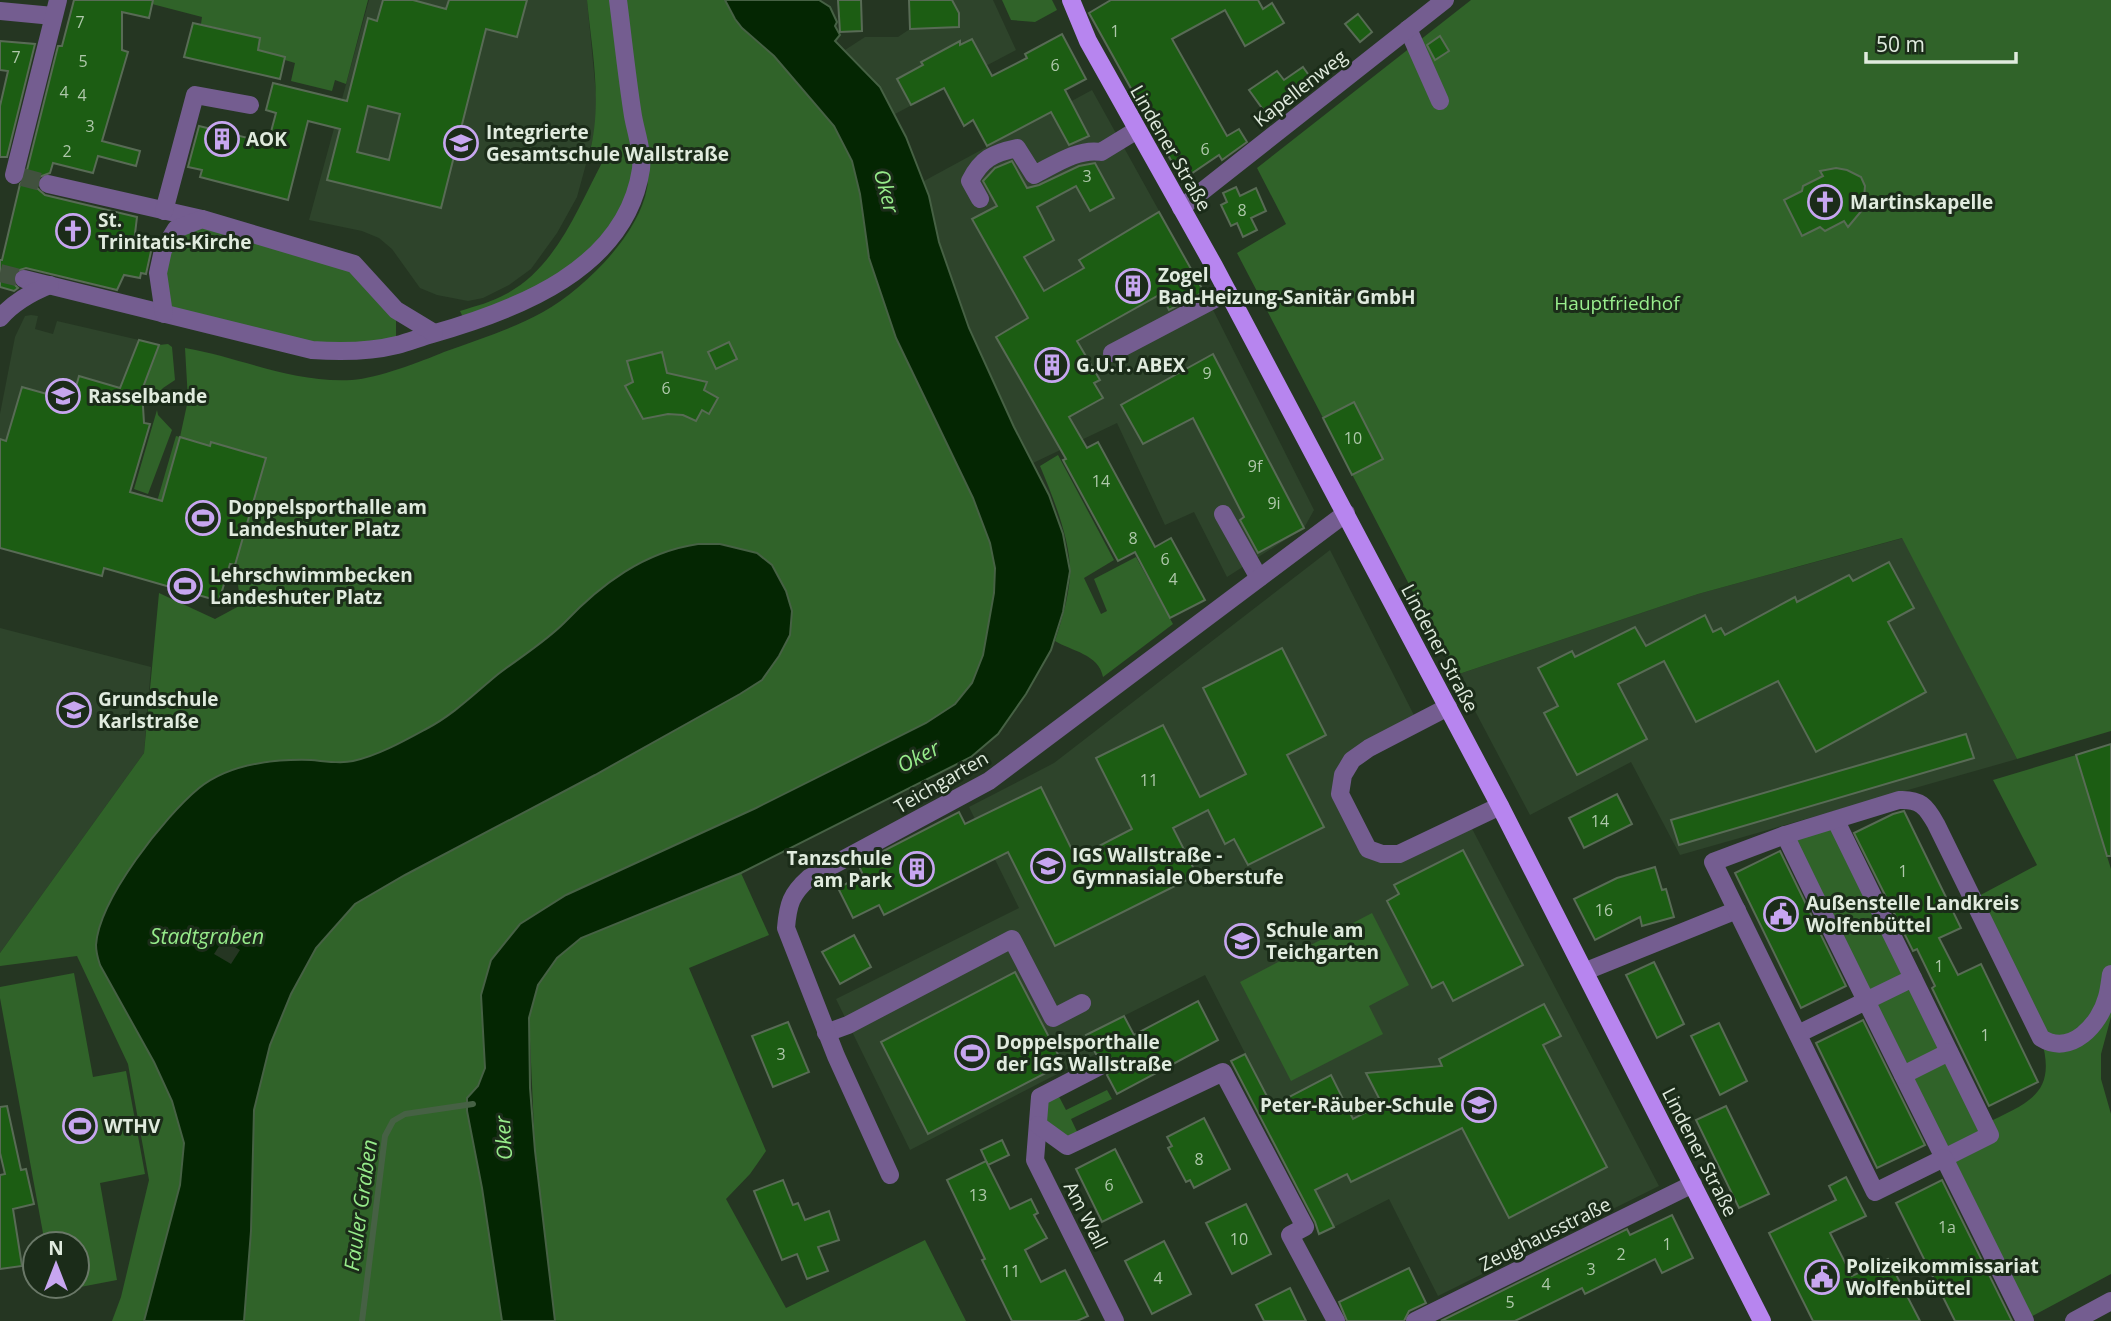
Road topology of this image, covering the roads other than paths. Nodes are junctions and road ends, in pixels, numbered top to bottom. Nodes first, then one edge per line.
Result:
1 (618, 0) edge
2 (1071, 0) edge
3 (1446, 0) edge
4 (55, 8) edge
5 (0, 11) edge
6 (1408, 30) junction
7 (1440, 100) dead end
8 (250, 104) dead end
9 (1137, 130) junction
10 (14, 170) edge
11 (48, 184) tunnel mouth
12 (980, 199) dead end
13 (1181, 208) junction
14 (164, 211) junction
15 (202, 219) junction
16 (24, 279) tunnel mouth
17 (50, 285) junction
18 (1228, 292) junction
19 (164, 314) junction
20 (0, 318) edge
21 (434, 333) junction
22 (1112, 353) dead end
23 (1346, 513) junction
24 (1223, 514) dead end
25 (1259, 578) junction
26 (1448, 706) junction
27 (1500, 806) junction
28 (1836, 821) junction
29 (1785, 835) junction
30 (1737, 910) junction
31 (1586, 971) junction
32 (2111, 974) edge
33 (1913, 978) junction
34 (1866, 1001) junction
35 (1082, 1003) dead end
36 (826, 1033) junction
37 (1798, 1034) junction
38 (1949, 1052) junction
39 (1102, 1065) dead end
40 (1903, 1075) junction
41 (1038, 1125) junction
42 (1944, 1158) junction
43 (890, 1175) dead end
44 (1693, 1184) junction
45 (2111, 1301) edge
46 (1115, 1321) edge
47 (1336, 1321) edge
48 (1415, 1321) edge
49 (1762, 1321) edge
50 (2025, 1321) edge
51 (2074, 1321) edge

1 - 21 street
2 - 9 main road, Lindener Straße
3 - 6 street, Kapellenweg
4 - 5 street
4 - 10 street
6 - 7 street
6 - 13 street, Kapellenweg
8 - 14 street
9 - 12 street
9 - 13 main road, Lindener Straße
11 - 14 street
13 - 18 main road, Lindener Straße
14 - 15 street
15 - 19 street
15 - 21 street
16 - 17 street
17 - 19 street
17 - 20 street
18 - 22 street
18 - 23 main road, Lindener Straße
19 - 21 street
23 - 25 street, Teichgarten
23 - 26 main road, Lindener Straße
24 - 25 street
25 - 36 street, Teichgarten
26 - 27 main road, Lindener Straße
26 - 27 street
27 - 31 main road, Lindener Straße
28 - 29 street
28 - 32 street
28 - 33 street
29 - 30 street
29 - 34 street
30 - 31 street
30 - 37 street
31 - 44 main road, Lindener Straße
33 - 34 street
33 - 38 street
34 - 37 street
34 - 40 street
35 - 36 street
36 - 43 street, Teichgarten
37 - 42 street
38 - 40 street
38 - 42 street
39 - 41 street, Am Wall
40 - 42 street
41 - 46 street, Am Wall
41 - 47 street
42 - 50 street
44 - 48 street, Zeughausstraße
44 - 49 main road, Lindener Straße
45 - 51 street

